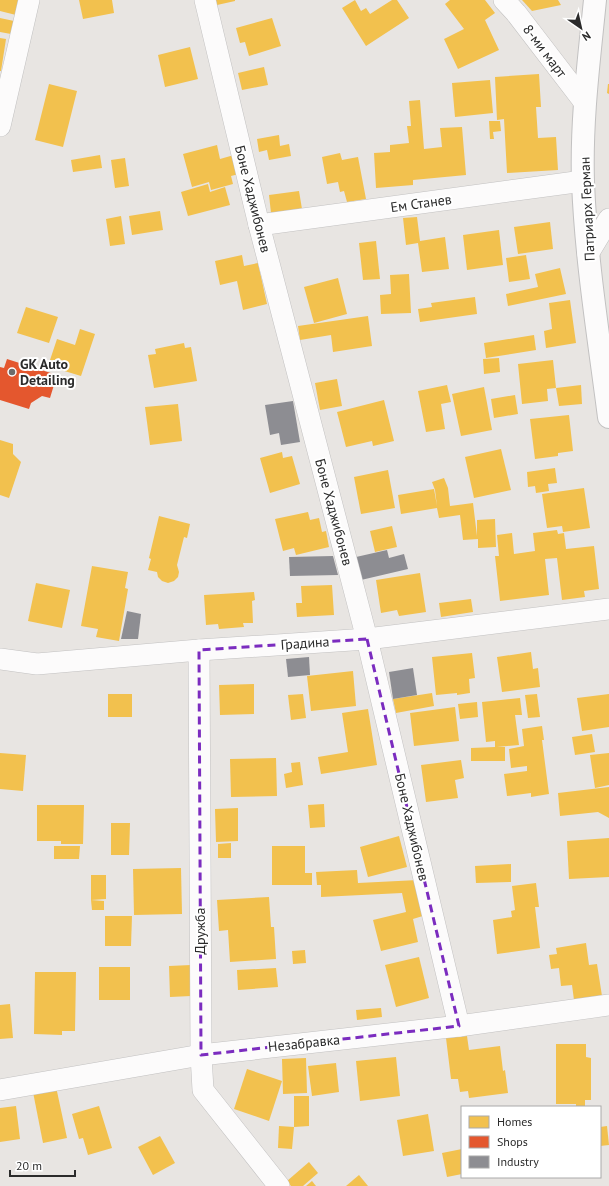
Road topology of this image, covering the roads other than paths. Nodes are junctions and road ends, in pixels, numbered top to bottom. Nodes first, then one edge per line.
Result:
1 (29, 0) edge
2 (205, 0) edge
3 (504, 0) edge
4 (595, 0) edge
5 (585, 103) junction
6 (0, 126) edge
7 (583, 181) junction
8 (609, 219) edge
9 (259, 225) junction
10 (588, 254) junction
11 (609, 417) edge
12 (609, 609) edge
13 (367, 639) junction
14 (199, 650) junction
15 (0, 659) edge
16 (609, 1005) edge
17 (459, 1026) junction
18 (201, 1055) junction
19 (0, 1090) edge
20 (279, 1186) edge

1 - 6 street
2 - 9 street, Боне Хаджибонев
3 - 5 street, 8-ми март
4 - 5 street, Патриарх Герман
5 - 7 street, Патриарх Герман
7 - 9 street, Ем Станев
7 - 10 street, Патриарх Герман
8 - 10 street
9 - 13 street, Боне Хаджибонев
10 - 11 street, Патриарх Герман
12 - 13 street, Градина
13 - 14 street, Градина
13 - 17 street, Боне Хаджибонев
14 - 15 street, Градина
14 - 18 street, Дружба
16 - 17 street, Незабравка
17 - 18 street, Незабравка
18 - 19 street, Незабравка
18 - 20 street, Дружба

